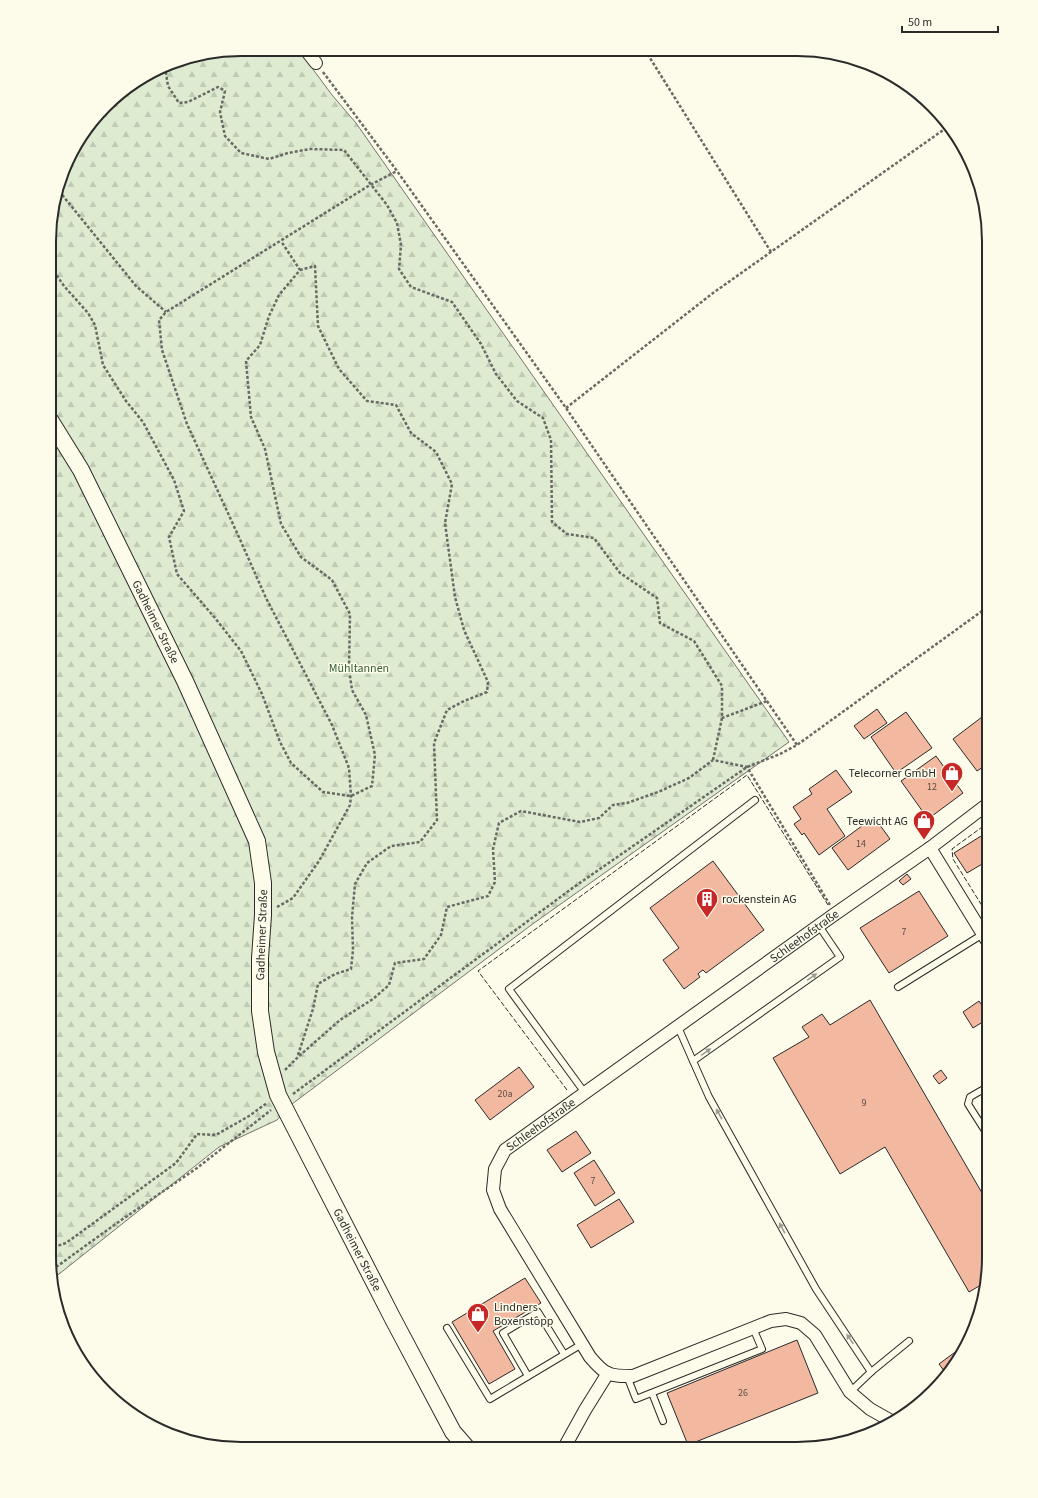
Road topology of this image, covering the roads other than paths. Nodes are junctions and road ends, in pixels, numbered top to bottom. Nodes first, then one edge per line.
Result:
1 (311, 56) edge
2 (316, 63) road end
3 (56, 430) edge
4 (756, 800) dead end
5 (982, 808) edge
6 (930, 848) junction
7 (819, 926) junction
8 (982, 932) edge
9 (982, 941) edge
10 (898, 987) dead end
11 (678, 1026) junction
12 (693, 1061) junction
13 (982, 1090) edge
14 (584, 1093) junction
15 (982, 1126) edge
16 (447, 1328) dead end
17 (753, 1328) junction
18 (909, 1341) dead end
19 (582, 1344) junction
20 (564, 1354) junction
21 (871, 1372) junction
22 (608, 1373) junction
23 (528, 1376) junction
24 (627, 1376) junction
25 (850, 1392) junction
26 (652, 1393) junction
27 (887, 1418) edge
28 (663, 1422) dead end
29 (462, 1442) edge
30 (567, 1442) edge

1 - 2 street
3 - 29 street, Gadheimer Straße
4 - 14 lane
5 - 6 street, Schleehofstraße
6 - 7 street, Schleehofstraße
6 - 8 street
7 - 11 street, Schleehofstraße
12 -> 7 lane
9 - 10 lane
11 - 12 lane
11 - 14 street, Schleehofstraße
21 -> 12 lane
13 - 15 lane
14 - 19 street, Schleehofstraße
16 - 23 lane
17 - 24 street
17 - 25 street
17 - 26 lane
18 - 21 lane
19 - 20 lane
19 - 22 street, Schleehofstraße
20 - 23 lane
20 - 23 lane
21 - 25 lane
22 - 24 street
22 - 30 street
24 - 26 lane
25 - 27 street
26 - 28 lane

